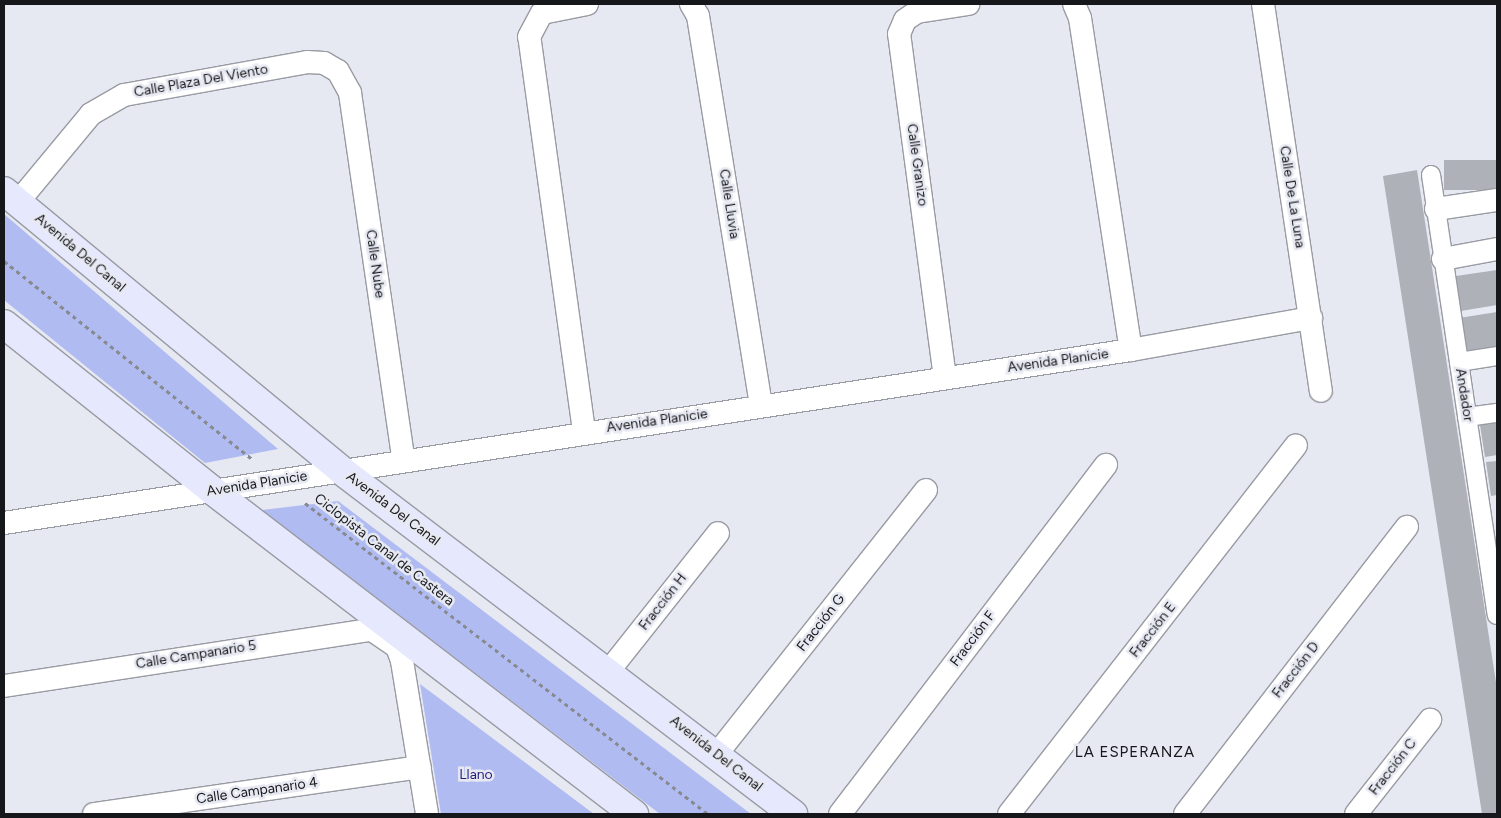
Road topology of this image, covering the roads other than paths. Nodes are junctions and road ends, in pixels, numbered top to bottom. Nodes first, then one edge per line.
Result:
1 (587, 4) edge
2 (691, 4) edge
3 (968, 4) edge
4 (1074, 4) edge
5 (1263, 4) edge
6 (338, 71) joint
7 (1431, 175) dead end
8 (11, 196) edge
9 (1497, 200) edge
10 (1436, 210) junction
11 (1497, 249) edge
12 (1443, 259) junction
13 (1311, 318) junction
14 (4, 324) edge
15 (1131, 350) junction
16 (1497, 356) edge
17 (1459, 362) junction
18 (945, 378) junction
19 (1321, 391) dead end
20 (761, 406) junction
21 (1497, 413) edge
22 (1467, 417) junction
23 (584, 431) junction
24 (1296, 445) dead end
25 (404, 461) junction
26 (1106, 465) dead end
27 (342, 471) junction
28 (926, 490) dead end
29 (213, 492) junction
30 (1489, 506) edge
31 (4, 523) edge
32 (1407, 526) dead end
33 (718, 533) dead end
34 (1494, 568) edge
35 (1497, 615) edge
36 (608, 672) junction
37 (4, 686) edge
38 (1430, 720) dead end
39 (716, 755) junction
40 (420, 767) junction
41 (94, 814) edge
42 (427, 814) edge
43 (634, 814) edge
44 (794, 814) edge
45 (840, 814) edge
46 (1009, 814) edge
47 (1184, 814) edge
48 (1356, 814) edge

1 - 23 street
2 - 20 street, Calle Lluvia
3 - 18 street, Calle Granizo
4 - 15 street
5 - 13 street, Calle De La Luna
6 - 8 street, Calle Plaza Del Viento
6 - 25 street, Calle Nube
7 - 10 street, Andador
8 - 27 main road, Avenida Del Canal
9 - 10 street
10 - 12 street, Andador
11 - 12 street
12 - 17 street, Andador
13 - 15 street, Avenida Planicie
13 - 19 street, Calle De La Luna
14 - 29 main road
15 - 18 street, Avenida Planicie
16 - 17 street
17 - 22 street, Andador
18 - 20 street, Avenida Planicie
20 - 23 street, Avenida Planicie
21 - 22 street
22 - 30 street, Andador
23 - 25 street, Avenida Planicie
24 - 46 street, Fracción E
25 - 27 street, Avenida Planicie
26 - 45 street, Fracción F
27 - 29 street, Avenida Planicie
27 - 36 main road, Avenida Del Canal
28 - 39 street, Fracción G
29 - 31 street, Avenida Planicie
29 - 43 main road
30 - 34 street, Andador
32 - 47 street, Fracción D
33 - 36 street, Fracción H
34 - 35 street, Andador
36 - 39 main road, Avenida Del Canal
37 - 40 street, Calle Campanario 5
38 - 48 street, Fracción C
39 - 44 main road, Avenida Del Canal
40 - 41 street, Calle Campanario 4
40 - 42 street

